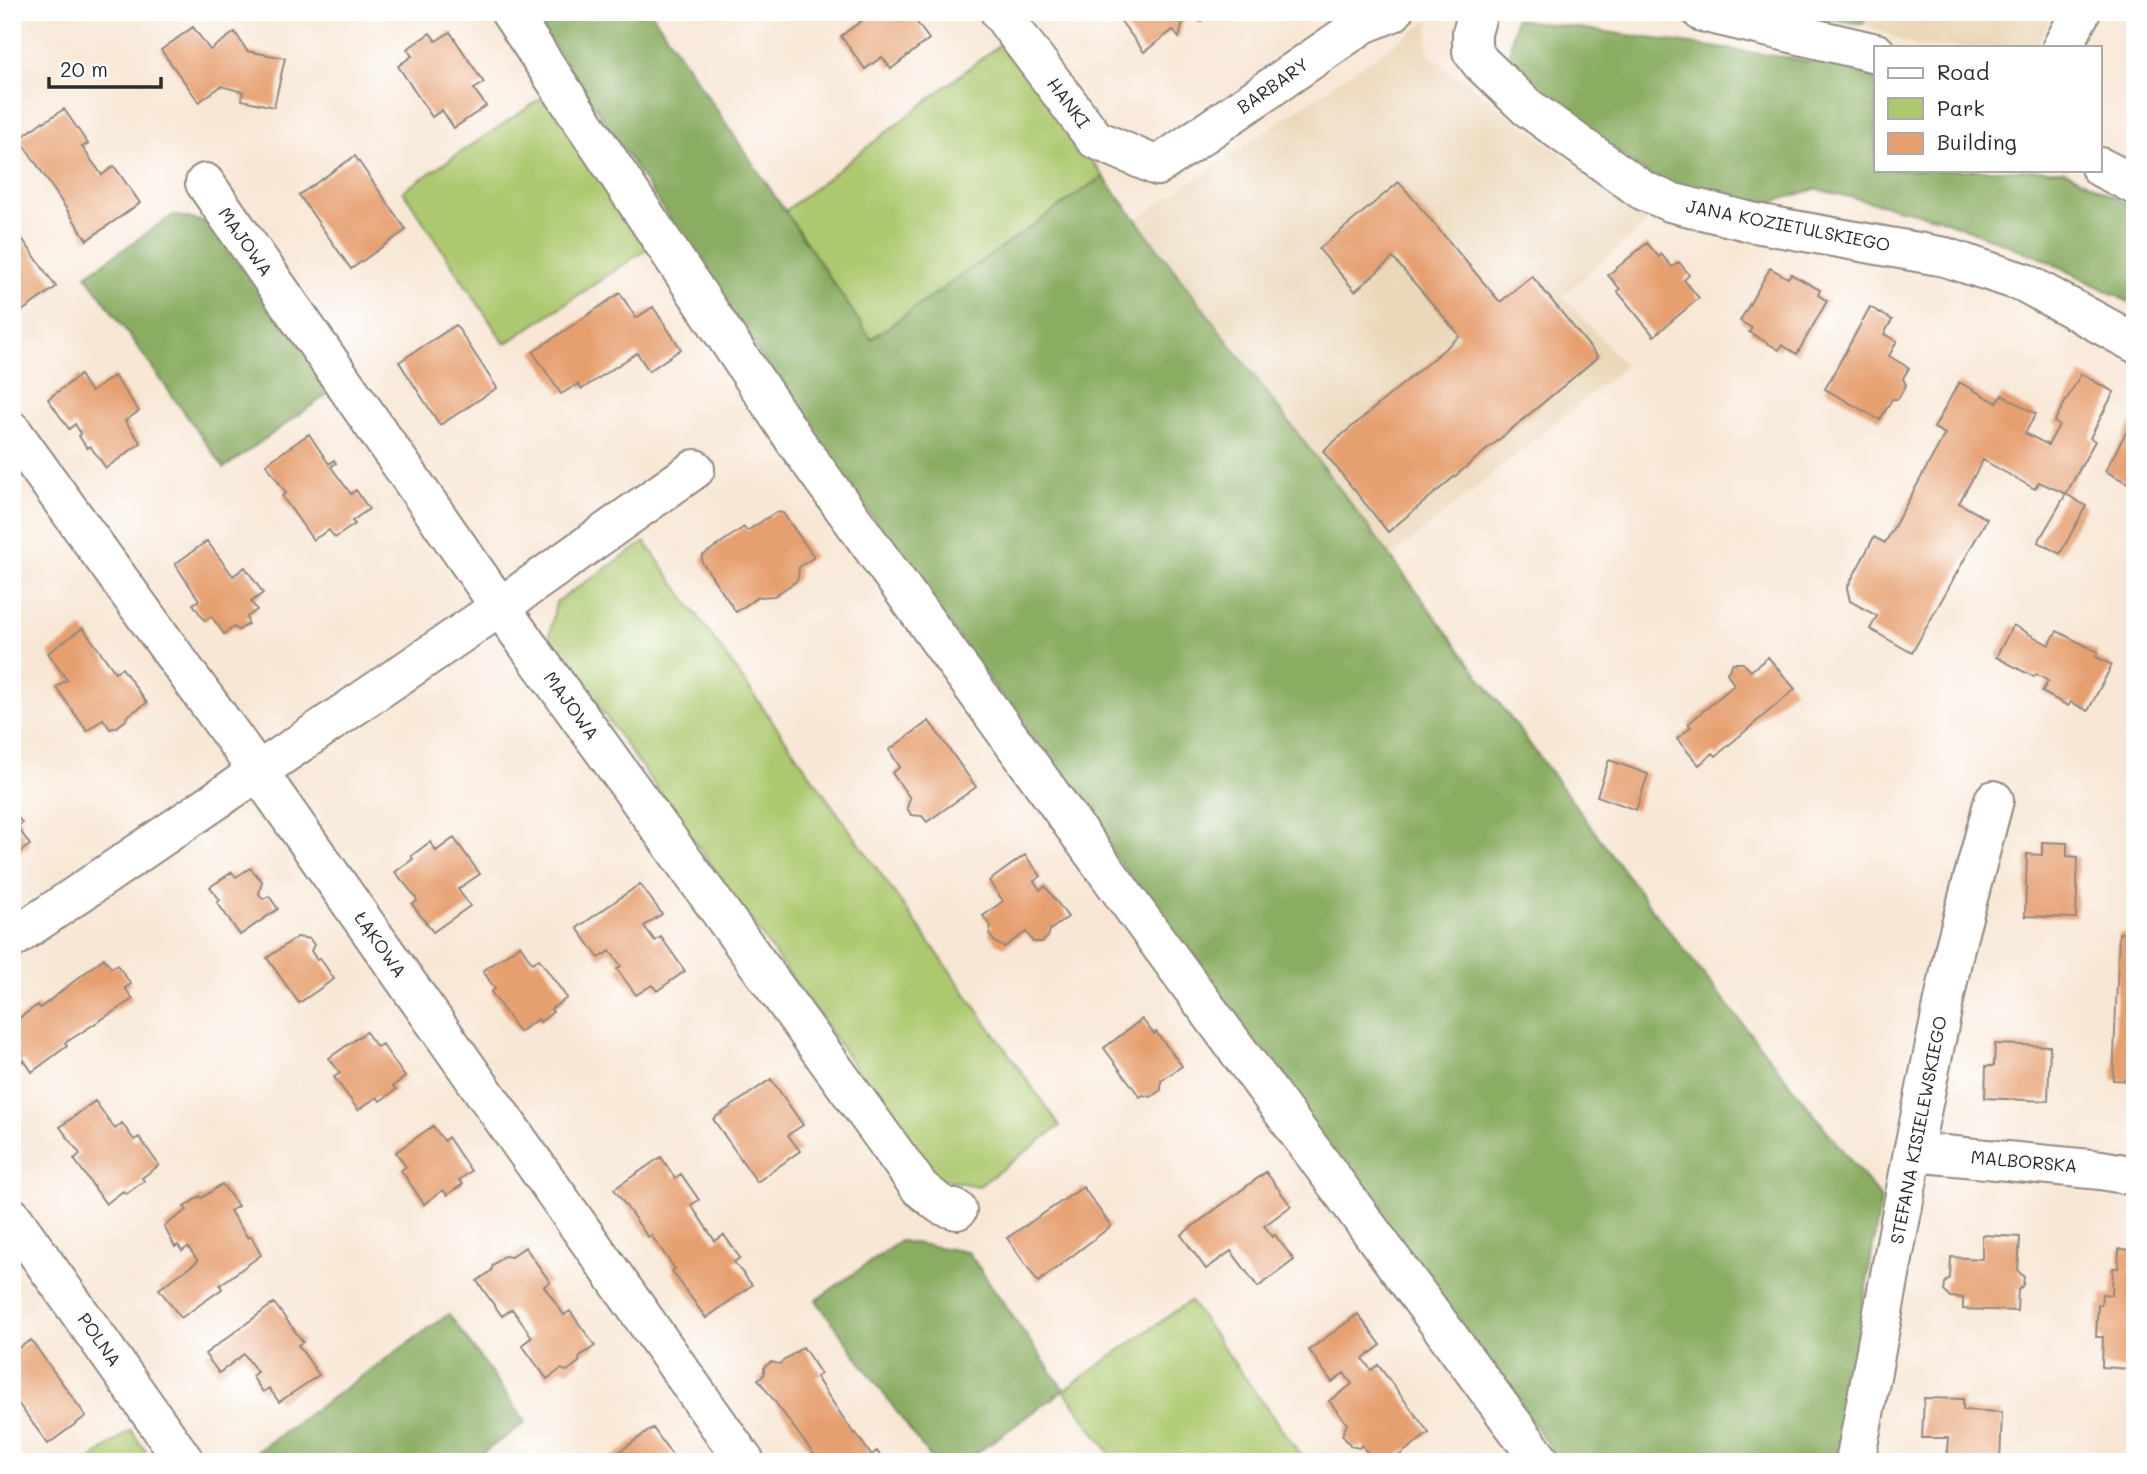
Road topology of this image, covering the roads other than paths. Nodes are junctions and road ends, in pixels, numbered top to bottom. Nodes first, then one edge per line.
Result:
1 (510, 12) edge
2 (1000, 12) edge
3 (1393, 12) edge
4 (1478, 12) edge
5 (1703, 12) edge
6 (2081, 12) edge
7 (2063, 46) edge
8 (1874, 53) edge
9 (1157, 166) joint
10 (2102, 168) edge
11 (205, 183) dead end
12 (2135, 185) edge
13 (2135, 343) edge
14 (12, 431) edge
15 (695, 469) dead end
16 (500, 607) junction
17 (259, 773) junction
18 (1994, 800) dead end
19 (12, 939) edge
20 (1913, 1152) junction
21 (2135, 1176) edge
22 (957, 1210) dead end
23 (12, 1217) edge
24 (185, 1462) edge
25 (745, 1462) edge
26 (1541, 1462) edge
27 (1855, 1462) edge

1 - 26 street
2 - 9 street, HANKI
3 - 9 street, BARBARY
4 - 13 street, JANA KOZIETULSKIEGO
5 - 8 street
6 - 7 street
10 - 12 street
11 - 16 street, MAJOWA
14 - 17 street, ŁĄKOWA
15 - 16 street
16 - 17 street
16 - 22 street, MAJOWA
17 - 19 street
17 - 25 street, ŁĄKOWA
18 - 20 street, STEFANA KISIELEWSKIEGO
20 - 21 street, MALBORSKA
20 - 27 street, STEFANA KISIELEWSKIEGO
23 - 24 street, POLNA

